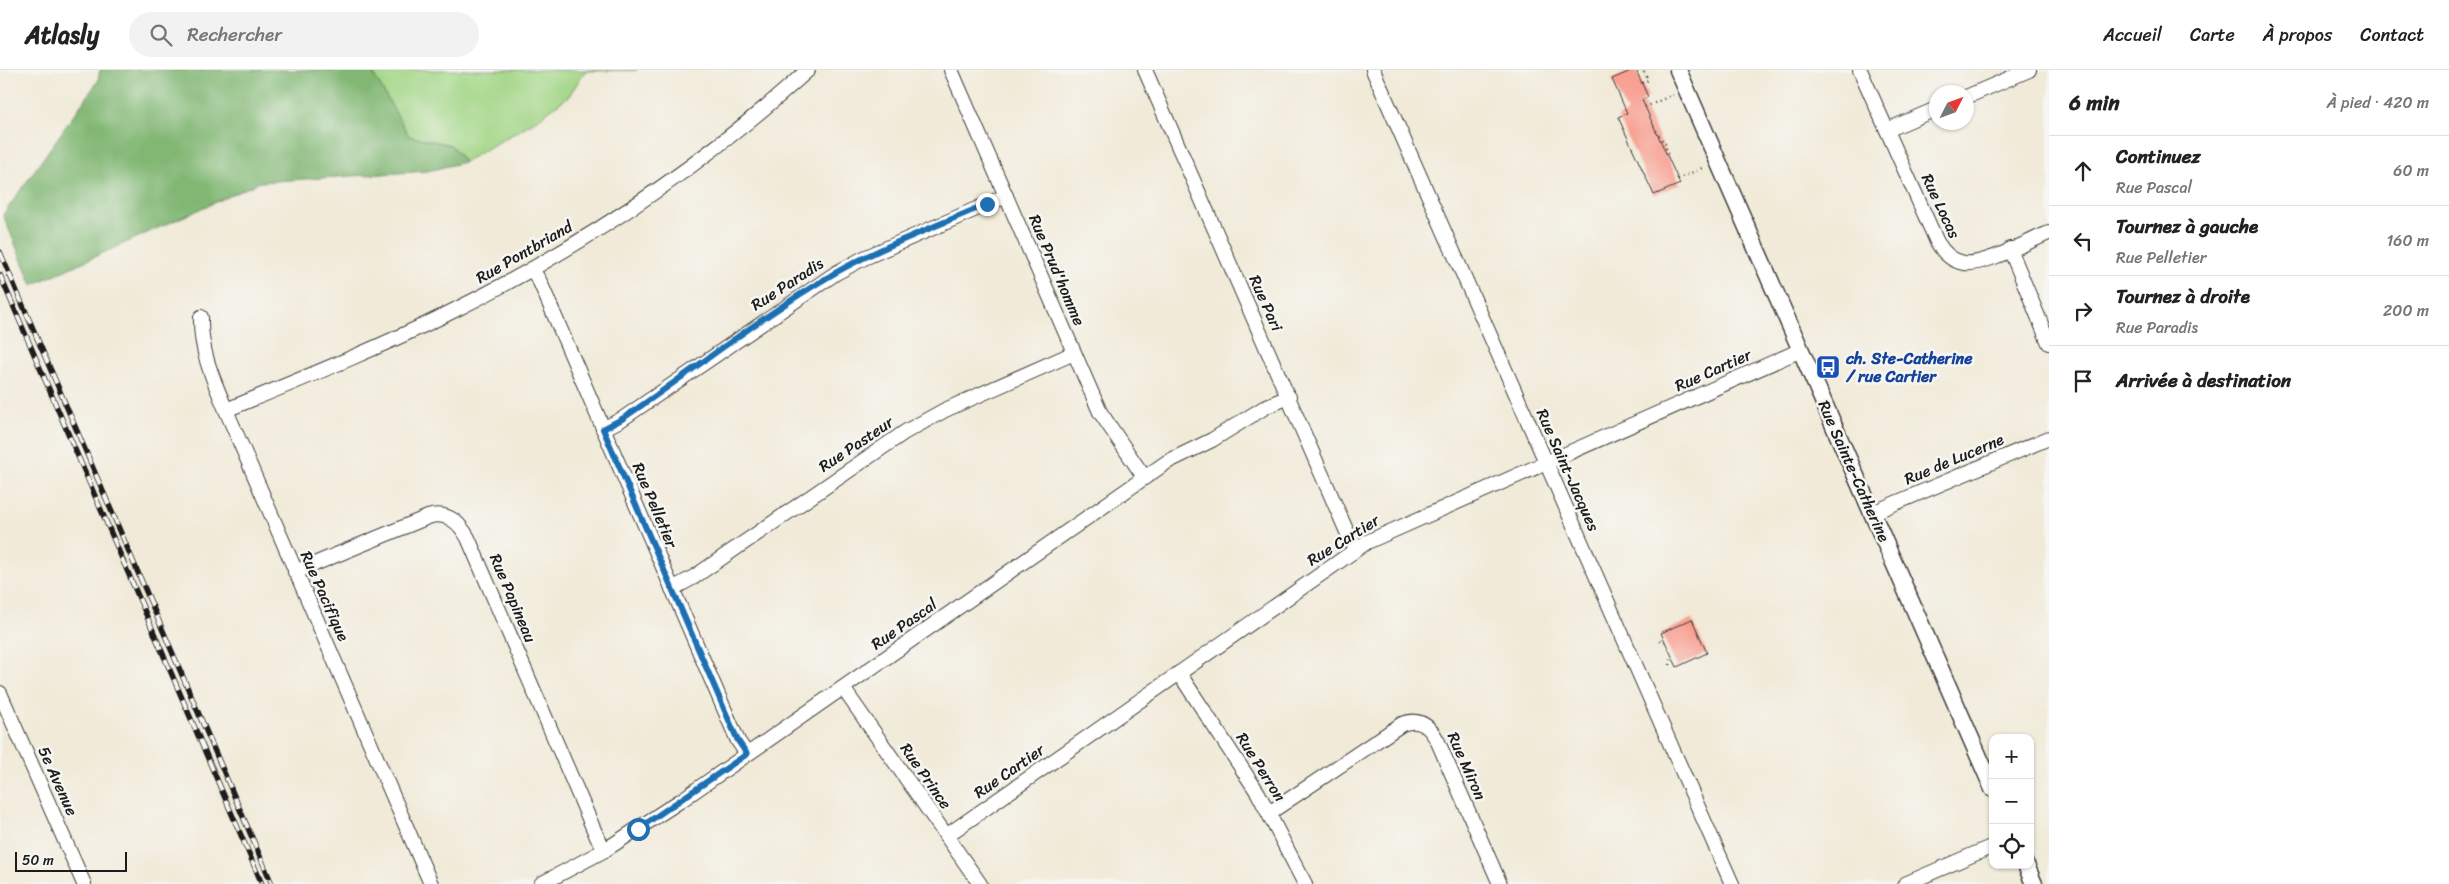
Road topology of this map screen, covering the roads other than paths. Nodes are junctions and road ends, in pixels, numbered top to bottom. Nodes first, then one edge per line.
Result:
1 (808, 70) edge
2 (951, 70) edge
3 (1145, 70) edge
4 (1373, 70) edge
5 (1678, 70) edge
6 (1860, 70) edge
7 (2029, 70) edge
8 (1974, 94) edge
9 (1929, 112) edge
10 (1887, 130) junction
11 (1006, 196) junction
12 (2049, 233) edge
13 (2010, 250) junction
14 (532, 269) junction
15 (201, 317) dead end
16 (2049, 343) edge
17 (1801, 350) junction
18 (1074, 353) junction
19 (1289, 397) junction
20 (226, 410) junction
21 (603, 429) junction
22 (2049, 438) edge
23 (1546, 463) junction
24 (1144, 477) junction
25 (1872, 513) junction
26 (1357, 548) junction
27 (295, 572) junction
28 (672, 589) junction
29 (1179, 674) junction
30 (843, 688) junction
31 (0, 693) edge
32 (747, 754) junction
33 (1989, 780) edge
34 (1269, 813) junction
35 (946, 836) junction
36 (1989, 848) edge
37 (604, 850) junction
38 (2028, 869) edge
39 (84, 884) edge
40 (431, 884) edge
41 (541, 884) edge
42 (980, 884) edge
43 (1305, 884) edge
44 (1500, 884) edge
45 (1732, 884) edge
46 (1905, 884) edge
47 (2034, 884) edge

1 - 14 street, Rue Pontbriand
2 - 11 street, Rue Prud'homme
3 - 19 street, Rue Pari
4 - 23 street, Rue Saint-Jacques
5 - 17 street, Rue Sainte-Catherine
6 - 10 street, Rue Locas
7 - 8 street
9 - 10 street
10 - 13 street, Rue Locas
11 - 18 street, Rue Prud'homme
11 - 21 street, Rue Paradis
12 - 13 street, Rue Locas
13 - 16 street
14 - 20 street, Rue Pontbriand
14 - 21 street, Rue Pelletier
15 - 20 street, Rue Pacifique
17 - 23 street, Rue Cartier
17 - 25 street, Rue Sainte-Catherine
18 - 24 street, Rue Prud'homme
18 - 28 street, Rue Pasteur
19 - 24 street, Rue Pascal
19 - 26 street, Rue Pari
20 - 27 street, Rue Pacifique
21 - 28 street, Rue Pelletier
22 - 25 street, Rue de Lucerne
23 - 26 street, Rue Cartier
23 - 45 street, Rue Saint-Jacques
24 - 30 street, Rue Pascal
25 - 33 street, Rue Sainte-Catherine
26 - 29 street, Rue Cartier
27 - 37 street, Rue Papineau
27 - 40 street, Rue Pacifique
28 - 32 street, Rue Pelletier
29 - 34 street, Rue Perron
29 - 35 street, Rue Cartier
30 - 32 street, Rue Pascal
30 - 35 street, Rue Prince
31 - 39 street, 5e Avenue
32 - 37 street, Rue Pascal
34 - 43 street, Rue Perron
34 - 44 street, Rue Miron
35 - 42 street, Rue Prince
36 - 46 street
37 - 41 street, Rue Pascal
38 - 47 street

